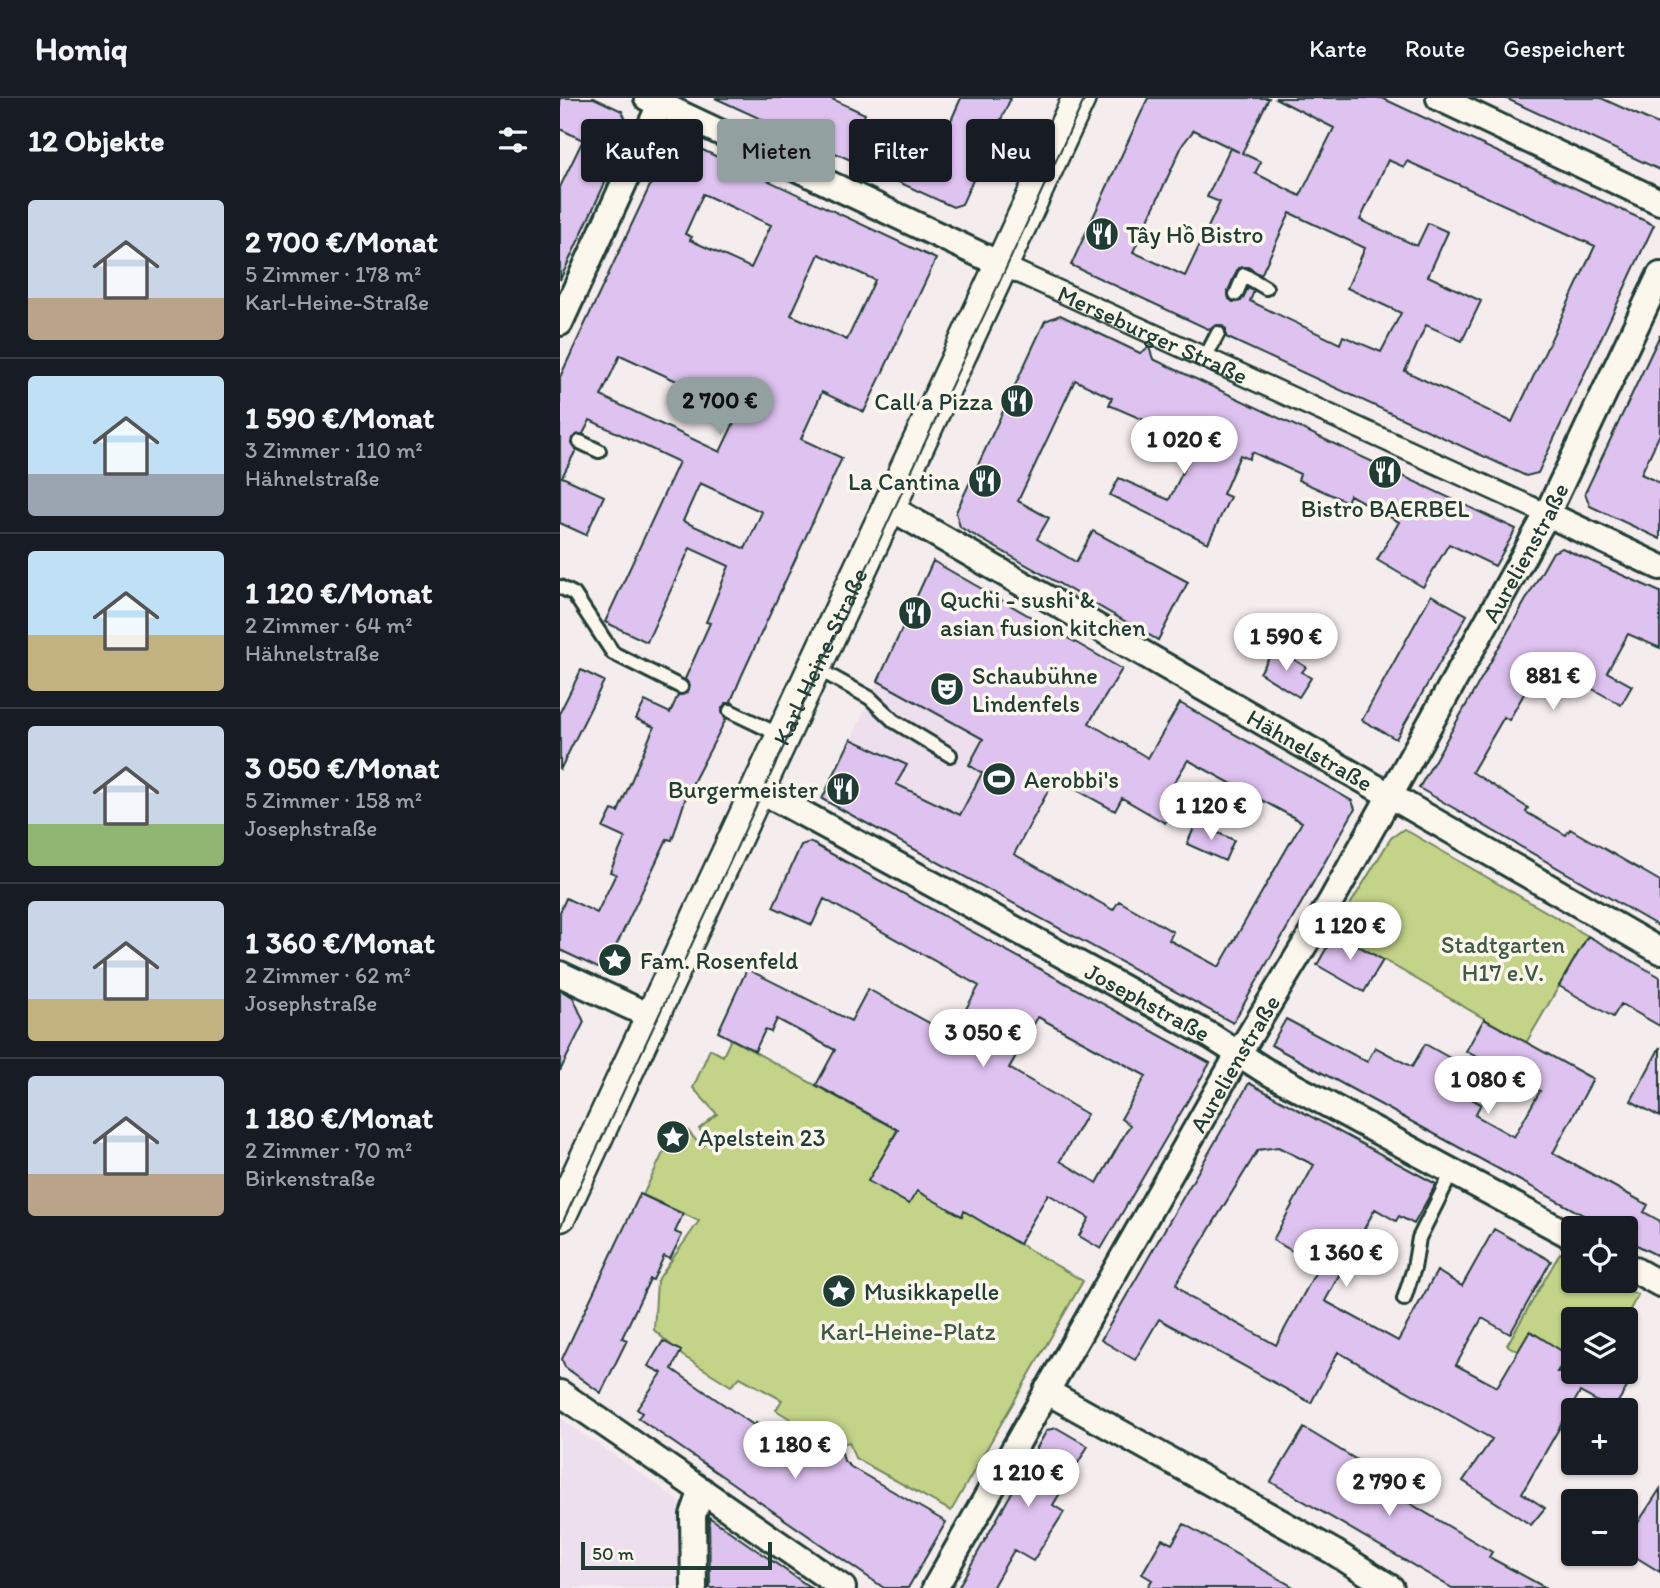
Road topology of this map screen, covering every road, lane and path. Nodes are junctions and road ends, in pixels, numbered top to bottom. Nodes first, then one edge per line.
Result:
1 (1079, 98) edge
2 (1439, 98) edge
3 (657, 100) edge
4 (1660, 202) edge
5 (1002, 265) junction
6 (1660, 275) edge
7 (1266, 288) dead end
8 (1236, 294) dead end
9 (560, 323) edge
10 (1218, 333) dead end
11 (1205, 358) junction
12 (580, 442) dead end
13 (599, 451) dead end
14 (889, 507) junction
15 (1547, 514) junction
16 (1660, 567) edge
17 (560, 587) edge
18 (815, 668) junction
19 (681, 687) dead end
20 (730, 711) dead end
21 (783, 736) junction
22 (950, 755) dead end
23 (758, 789) junction
24 (1390, 796) junction
25 (1660, 951) edge
26 (560, 974) edge
27 (652, 1017) junction
28 (1239, 1053) junction
29 (1452, 1172) junction
30 (560, 1215) edge
31 (1561, 1231) edge
32 (1638, 1272) edge
33 (1660, 1284) edge
34 (1404, 1299) dead end
35 (1046, 1391) junction
36 (560, 1394) edge
37 (702, 1490) junction
38 (694, 1588) edge
39 (844, 1588) edge
40 (935, 1588) edge
41 (1391, 1588) edge

1 - 5 street, Karl-Heine-Straße
2 - 4 street
3 - 5 street, Merseburger Straße
3 - 9 street
5 - 11 street, Merseburger Straße
5 - 14 street, Karl-Heine-Straße
6 - 15 street, Aurelienstraße
7 - 8 lane
10 - 11 lane
11 - 15 street, Merseburger Straße
12 - 13 lane
14 - 18 street, Karl-Heine-Straße
14 - 24 street, Hähnelstraße
15 - 16 street, Merseburger Straße
15 - 24 street, Aurelienstraße
17 - 19 lane
18 - 21 street, Karl-Heine-Straße
18 - 22 lane
20 - 21 lane
21 - 23 street, Karl-Heine-Straße
23 - 27 street, Karl-Heine-Straße
23 - 28 street, Josephstraße
24 - 25 street, Hähnelstraße
24 - 28 street, Aurelienstraße
26 - 27 street
27 - 30 street, Karl-Heine-Straße
28 - 29 street, Josephstraße
28 - 35 street, Aurelienstraße
29 - 31 street, Josephstraße
29 - 34 lane
32 - 33 street
35 - 40 street, Aurelienstraße
35 - 41 street
36 - 37 street
37 - 38 street
37 - 39 street

